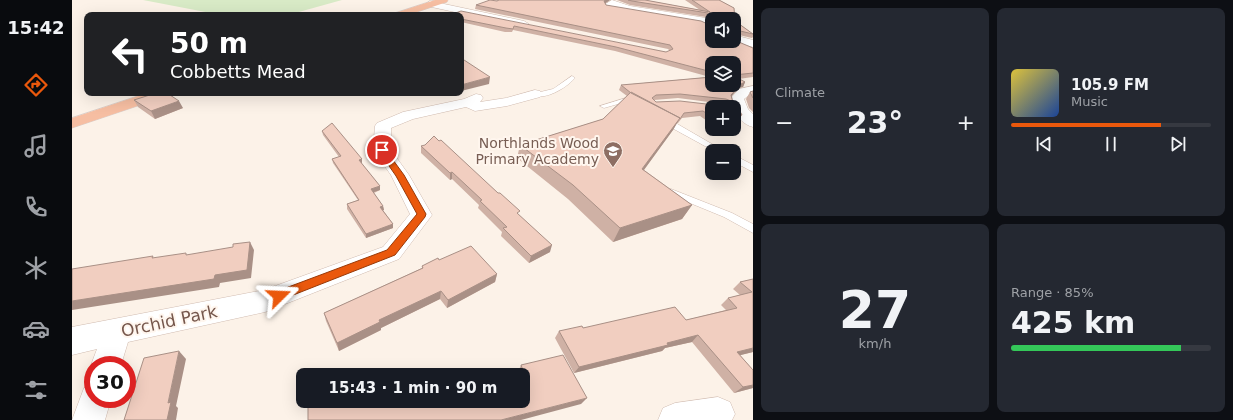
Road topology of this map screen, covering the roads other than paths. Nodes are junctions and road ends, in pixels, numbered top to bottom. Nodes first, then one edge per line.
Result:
1 (444, 0) edge
2 (430, 4) junction
3 (627, 8) edge
4 (407, 12) edge
5 (705, 21) edge
6 (537, 26) edge
7 (741, 40) edge
8 (753, 44) edge
9 (572, 78) dead end
10 (751, 87) edge
11 (535, 94) joint
12 (153, 96) edge
13 (737, 100) edge
14 (604, 106) dead end
15 (639, 107) edge
16 (741, 112) edge
17 (660, 118) edge
18 (753, 122) edge
19 (72, 123) edge
20 (707, 144) edge
21 (741, 162) edge
22 (753, 169) edge
23 (671, 192) edge
24 (753, 229) edge
25 (117, 332) junction
26 (72, 341) edge
27 (109, 356) edge
28 (92, 408) edge
29 (718, 414) dead end
30 (88, 420) edge
31 (675, 420) edge

1 - 2 highway
2 - 4 highway
2 - 6 street
3 - 5 street
7 - 8 street
9 - 11 lane
10 - 13 street
11 - 25 street, Orchid Park
12 - 19 highway
14 - 15 lane
16 - 18 street
17 - 20 lane
21 - 22 lane
23 - 24 lane
25 - 26 street, Orchid Park
25 - 27 street
28 - 30 street
29 - 31 street

